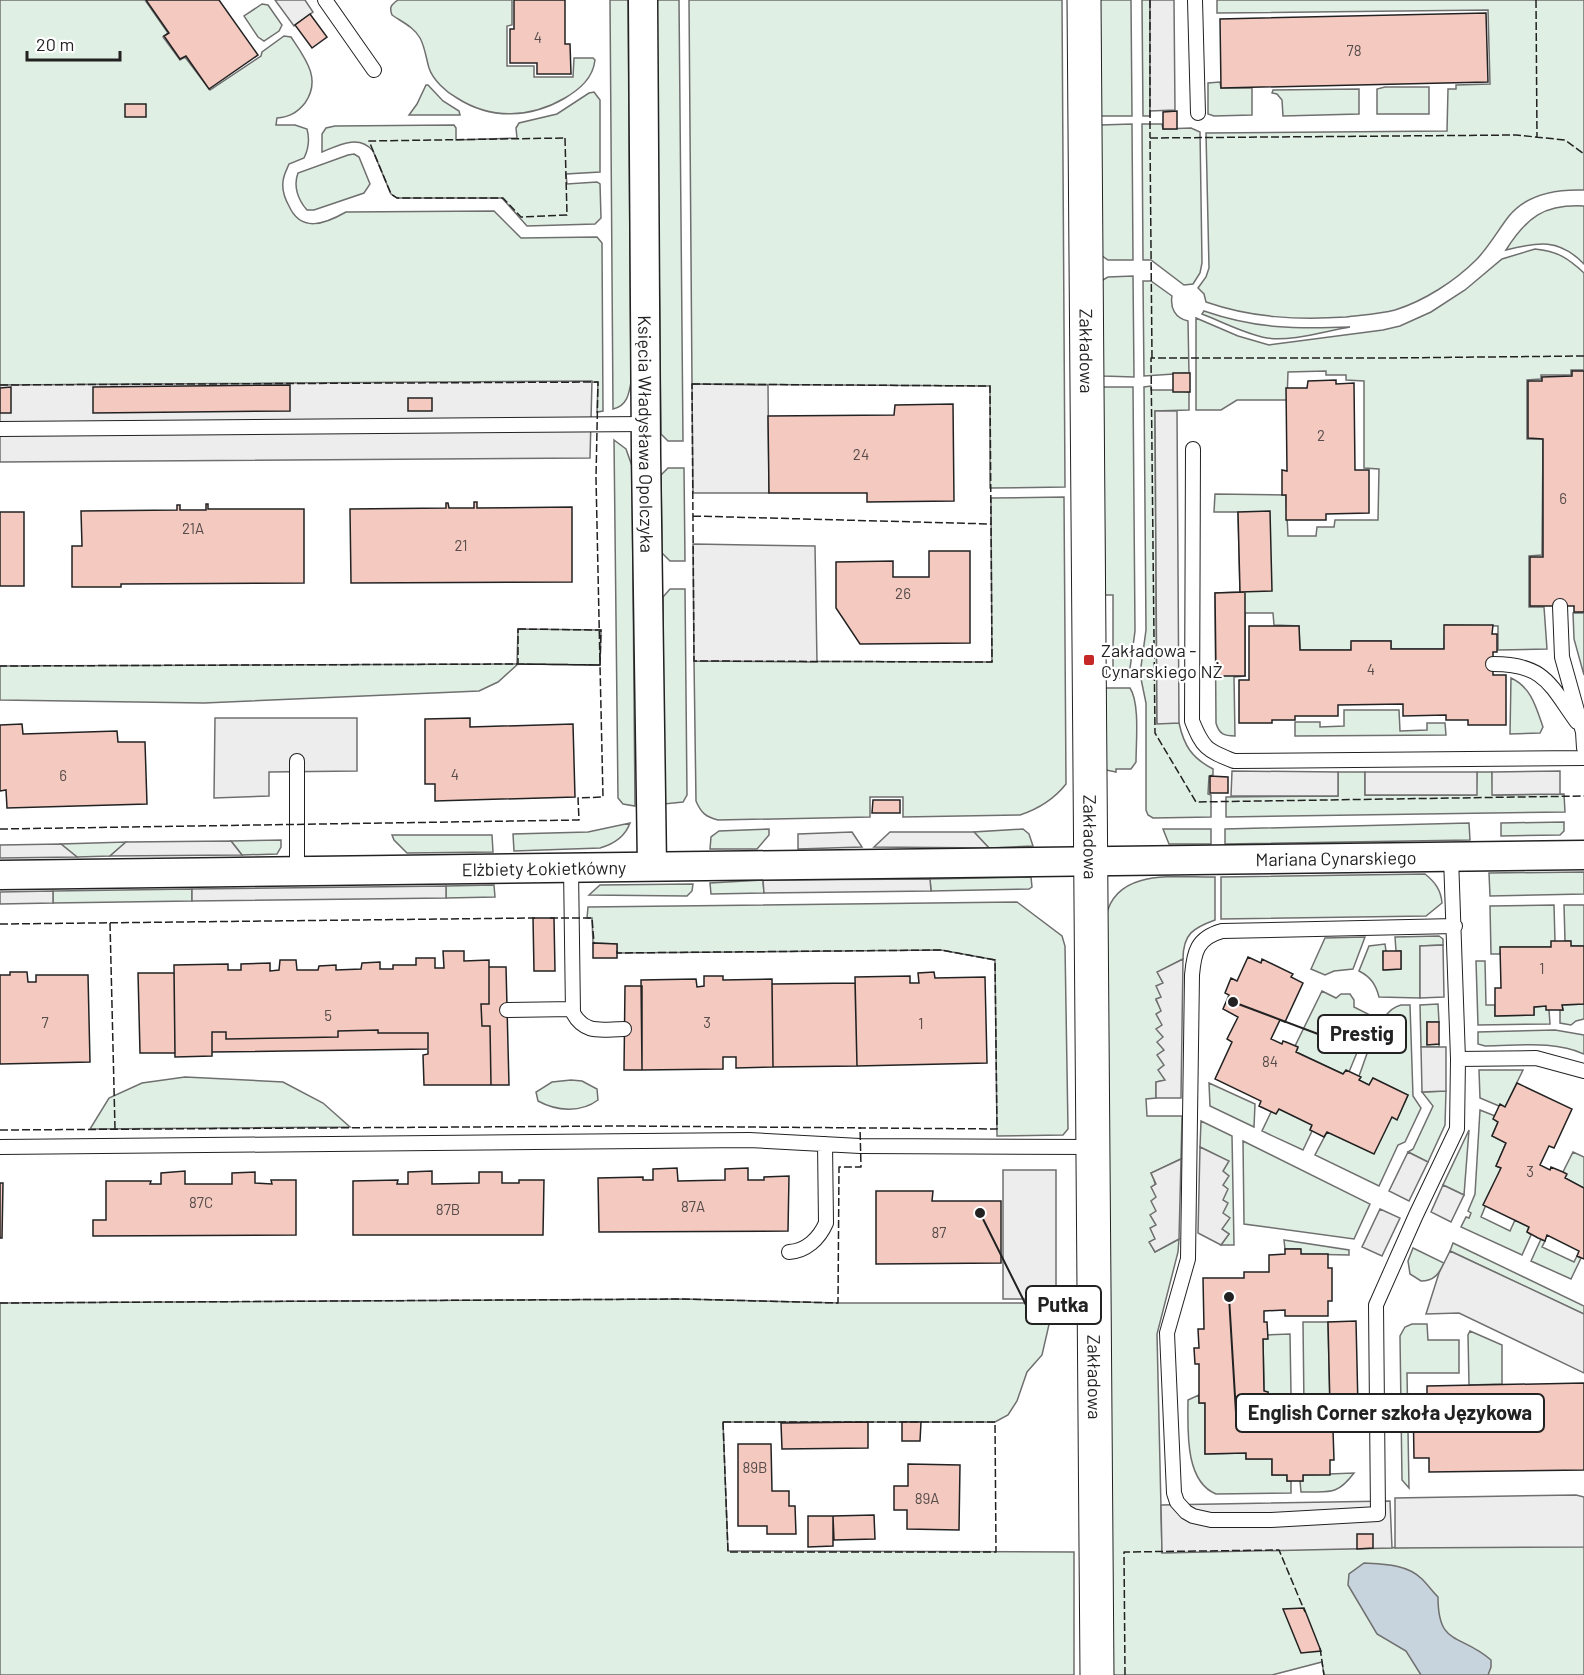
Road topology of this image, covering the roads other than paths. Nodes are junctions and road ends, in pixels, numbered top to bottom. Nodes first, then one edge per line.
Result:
1 (325, 0) edge
2 (643, 0) edge
3 (1084, 0) edge
4 (1195, 0) edge
5 (374, 70) dead end
6 (1198, 113) dead end
7 (646, 424) junction
8 (0, 429) edge
9 (1193, 450) dead end
10 (1560, 606) dead end
11 (1493, 664) dead end
12 (1583, 732) edge
13 (1584, 748) edge
14 (1584, 758) edge
15 (297, 761) dead end
16 (1584, 855) edge
17 (1451, 857) junction
18 (1090, 861) junction
19 (652, 866) junction
20 (571, 868) junction
21 (297, 871) junction
22 (0, 875) edge
23 (1455, 926) junction
24 (573, 1009) junction
25 (507, 1010) dead end
26 (624, 1029) dead end
27 (1458, 1059) junction
28 (1584, 1071) edge
29 (825, 1144) junction
30 (0, 1147) edge
31 (1094, 1147) junction
32 (789, 1252) dead end
33 (1097, 1675) edge

1 - 5 lane
2 - 7 street, Księcia Władysława Opolczyka
3 - 18 street, Zakładowa
4 - 6 lane
7 - 8 lane
7 - 19 street, Księcia Władysława Opolczyka
9 - 14 lane
10 - 12 lane
11 - 12 lane
12 - 13 lane
15 - 21 lane
16 - 17 street, Mariana Cynarskiego
17 - 18 street, Mariana Cynarskiego
17 - 23 lane
18 - 19 street, Elżbiety Łokietkówny
18 - 31 street, Zakładowa
19 - 20 street, Elżbiety Łokietkówny
20 - 21 street, Elżbiety Łokietkówny
20 - 24 lane
21 - 22 street, Elżbiety Łokietkówny
23 - 27 lane
23 - 27 lane
24 - 25 lane
24 - 26 lane
27 - 28 lane
29 - 30 lane
29 - 31 lane
29 - 32 lane
31 - 33 street, Zakładowa

